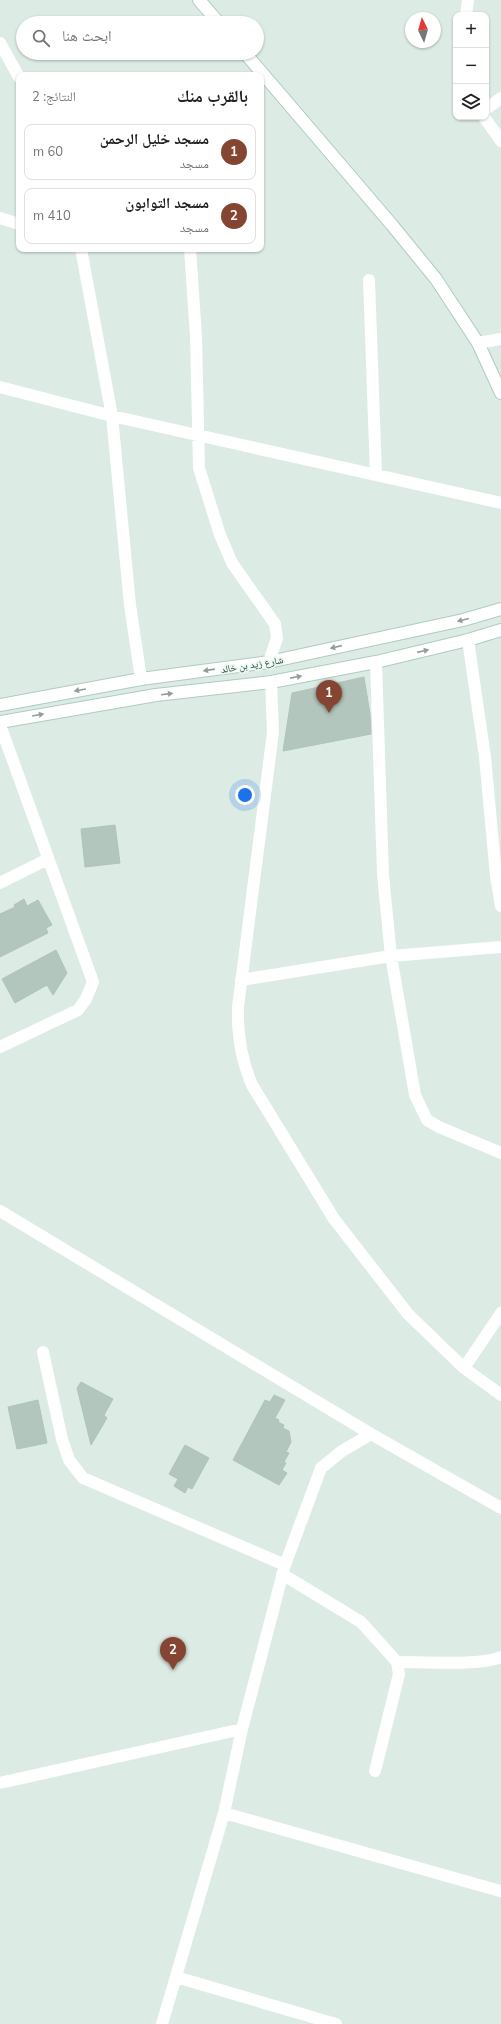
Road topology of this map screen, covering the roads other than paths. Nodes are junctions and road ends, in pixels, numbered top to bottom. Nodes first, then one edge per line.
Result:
1 (199, 0) edge
2 (468, 0) edge
3 (466, 12) edge
4 (213, 16) edge
5 (0, 43) edge
6 (252, 60) edge
7 (16, 72) edge
8 (262, 72) edge
9 (264, 74) edge
10 (501, 98) edge
11 (489, 107) edge
12 (486, 120) edge
13 (501, 141) edge
14 (0, 218) edge
15 (16, 223) edge
16 (82, 252) edge
17 (190, 252) edge
18 (369, 280) dead end
19 (501, 339) edge
20 (478, 343) junction
21 (0, 387) edge
22 (501, 393) edge
23 (112, 416) junction
24 (197, 435) junction
25 (376, 475) junction
26 (501, 503) edge
27 (501, 609) edge
28 (501, 630) edge
29 (468, 640) junction
30 (269, 662) junction
31 (376, 662) junction
32 (141, 679) junction
33 (271, 682) junction
34 (0, 705) edge
35 (0, 722) edge
36 (0, 725) edge
37 (48, 860) junction
38 (0, 883) edge
39 (501, 906) edge
40 (501, 947) edge
41 (391, 956) junction
42 (241, 980) junction
43 (0, 1047) edge
44 (501, 1153) edge
45 (0, 1211) edge
46 (501, 1312) edge
47 (43, 1352) dead end
48 (464, 1368) junction
49 (501, 1395) edge
50 (371, 1434) junction
51 (501, 1508) edge
52 (283, 1570) junction
53 (501, 1657) edge
54 (397, 1662) junction
55 (242, 1729) junction
56 (375, 1771) dead end
57 (0, 1783) edge
58 (224, 1813) junction
59 (500, 1891) edge
60 (176, 1977) junction
61 (162, 2024) edge
62 (336, 2024) edge

1 - 4 street
2 - 3 street
5 - 7 street
6 - 8 street
9 - 20 street
10 - 11 street
12 - 13 street
14 - 15 street
16 - 23 street
17 - 24 street
18 - 25 street
19 - 20 street
20 - 22 street
21 - 23 street
23 - 24 street
23 - 32 street
24 - 25 street
24 - 30 street
25 - 26 street
27 -> 30 street, شارع زيد بن خالد
28 - 29 street, شارع زيد بن خالد
31 -> 29 street, شارع زيد بن خالد
29 - 39 street
30 -> 32 street, شارع زيد بن خالد
33 -> 31 street, شارع زيد بن خالد
31 - 41 street
32 -> 34 street, شارع زيد بن خالد
35 -> 33 street, شارع زيد بن خالد
33 - 42 street
36 - 37 street
37 - 38 street
37 - 43 street
40 - 41 street
41 - 42 street
41 - 44 street
42 - 48 street
45 - 50 street
46 - 48 street
47 - 52 street
48 - 49 street
50 - 51 street
50 - 52 street
52 - 54 street
52 - 55 street
53 - 54 street
54 - 56 street
55 - 57 street
55 - 58 street
58 - 59 street
58 - 60 street
60 - 61 street
60 - 62 street

